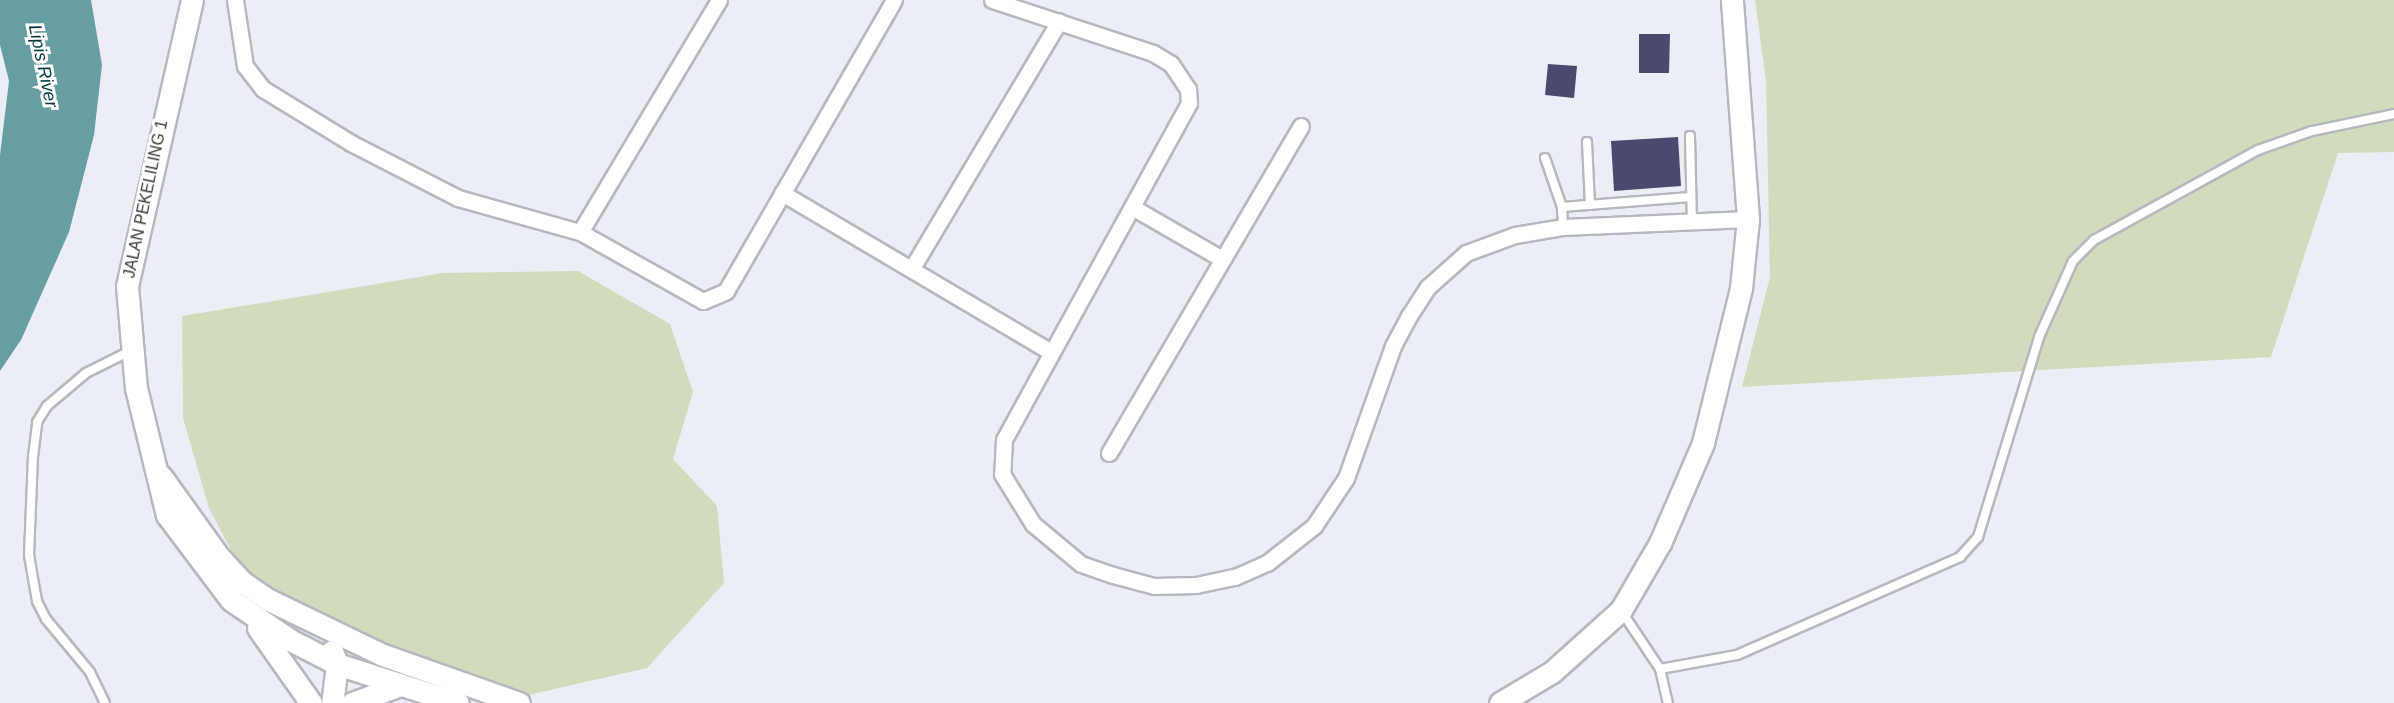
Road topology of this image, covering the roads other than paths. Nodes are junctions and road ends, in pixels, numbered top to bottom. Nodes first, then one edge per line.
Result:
1 (192, 0) edge
2 (235, 0) edge
3 (719, 0) edge
4 (894, 0) edge
5 (992, 0) edge
6 (1732, 0) edge
7 (1059, 21) junction
8 (2394, 114) edge
9 (1301, 126) dead end
10 (1690, 136) dead end
11 (1587, 142) dead end
12 (1545, 158) dead end
13 (782, 193) junction
14 (1691, 197) junction
15 (1590, 205) junction
16 (1132, 207) junction
17 (1562, 207) junction
18 (1748, 219) junction
19 (1692, 223) junction
20 (1563, 227) junction
21 (580, 232) junction
22 (1222, 260) junction
23 (912, 268) junction
24 (130, 351) junction
25 (1049, 351) junction
26 (1109, 453) dead end
27 (156, 470) junction
28 (231, 600) junction
29 (1621, 610) junction
30 (307, 622) junction
31 (383, 655) junction
32 (337, 663) junction
33 (1660, 669) junction
34 (399, 686) junction
35 (105, 703) edge
36 (311, 703) edge
37 (332, 703) edge
38 (352, 703) edge
39 (458, 703) edge
40 (519, 703) edge
41 (1500, 703) edge
42 (1668, 703) edge

1 - 24 main road, JALAN PEKELILING 1
2 - 21 street
3 - 21 street
4 - 13 street
5 - 7 street
6 - 18 main road
7 - 16 street
7 - 23 street
8 - 33 lane
9 - 22 street
10 - 14 lane
11 - 15 lane
12 - 17 lane
13 - 21 street
13 - 23 street
14 - 15 lane
14 - 19 lane
15 - 17 lane
16 - 22 street
16 - 25 street
17 - 20 lane
18 - 19 street
18 - 29 main road
19 - 20 street
20 - 25 street
22 - 26 street
23 - 25 street
24 - 27 main road, JALAN PEKELILING 1
24 - 35 lane
27 - 28 main road, JALAN PEKELILING 1
27 - 30 main road
28 - 32 main road
28 - 36 main road
29 - 33 lane
29 - 41 main road
30 - 31 main road
30 - 32 main road
31 - 32 main road
31 - 40 main road
32 - 34 main road
32 - 37 main road
33 - 42 lane
34 - 38 main road
34 - 39 main road

